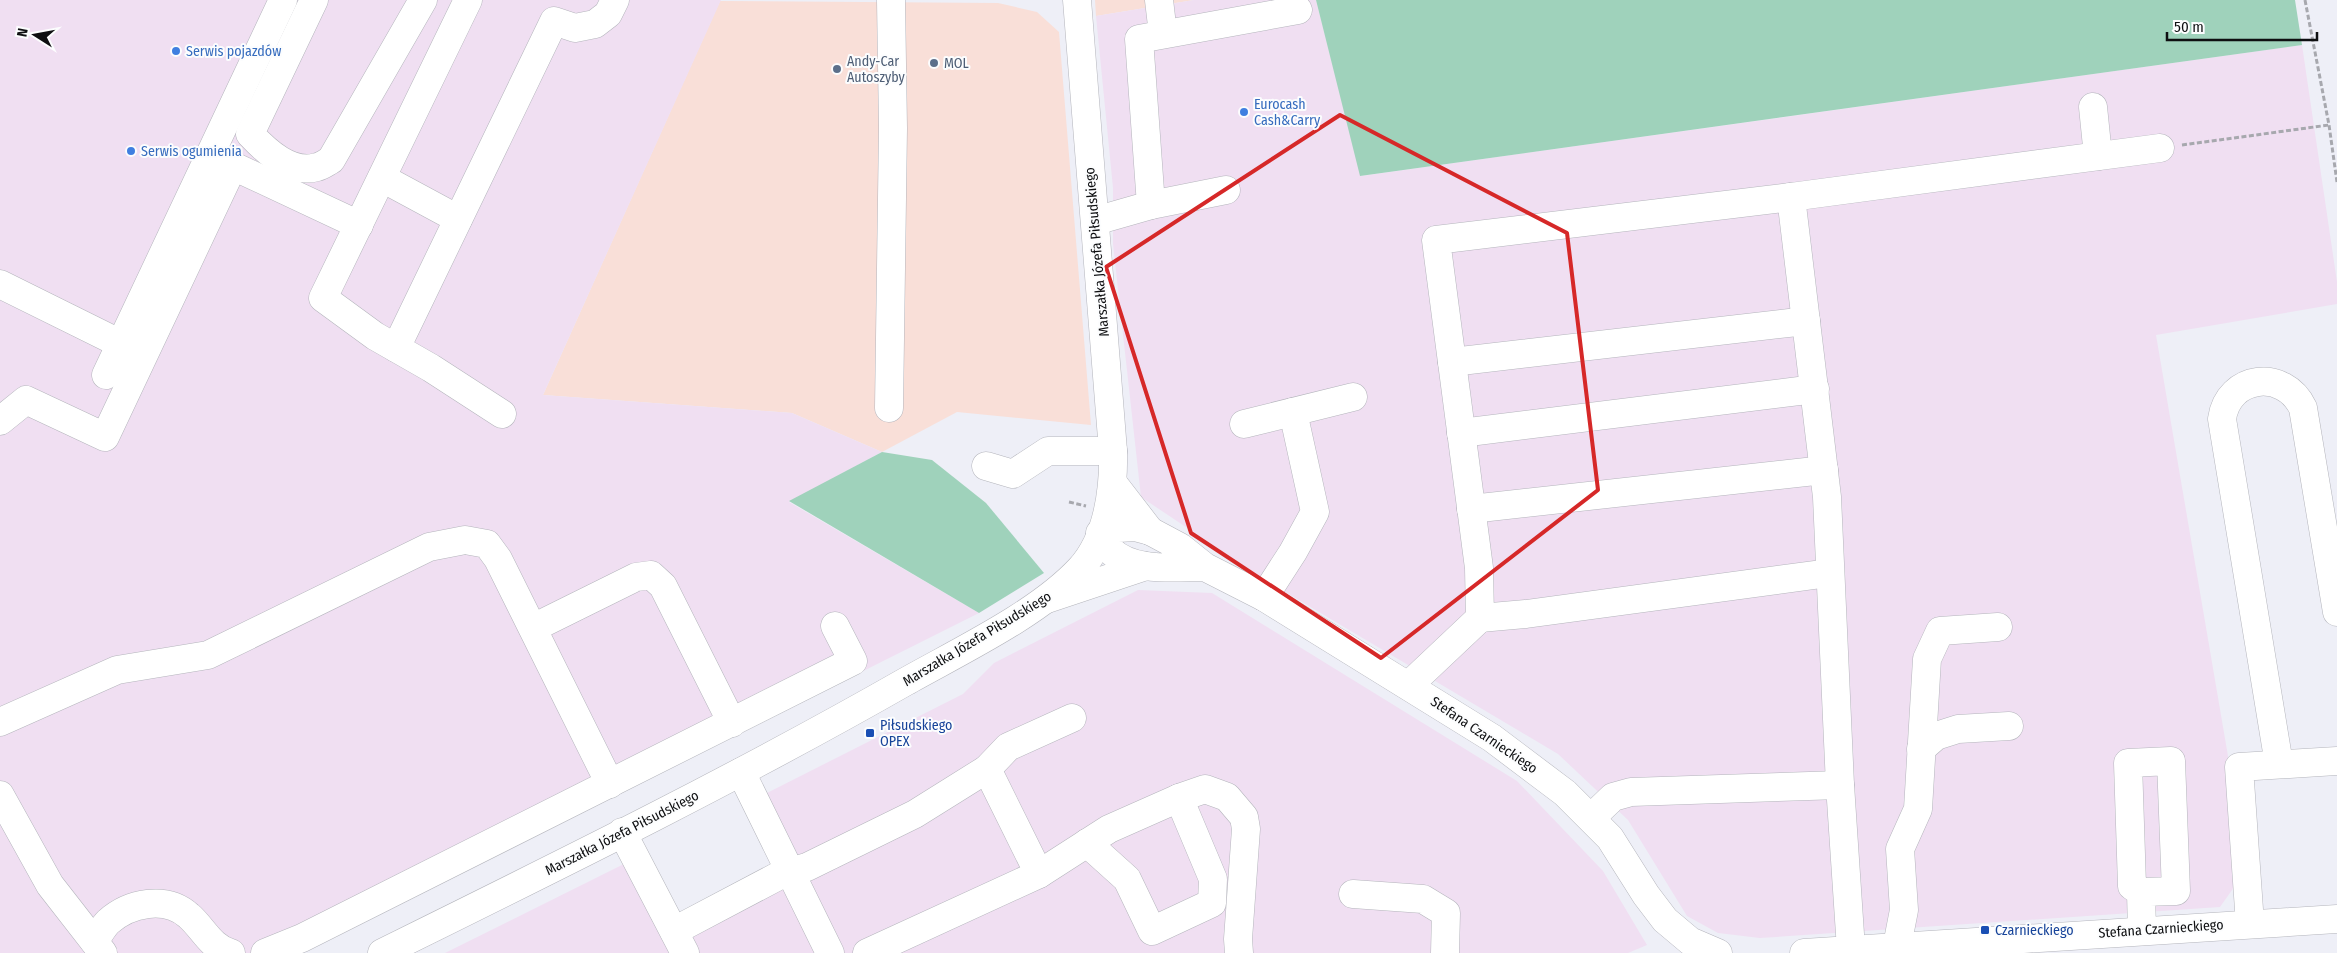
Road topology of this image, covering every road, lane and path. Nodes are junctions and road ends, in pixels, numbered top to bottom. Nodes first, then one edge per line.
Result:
1 (283, 0) edge
2 (314, 0) edge
3 (424, 0) edge
4 (468, 0) edge
5 (615, 0) edge
6 (891, 0) edge
7 (1077, 0) edge
8 (1159, 0) edge
9 (2306, 0) edge
10 (1298, 10) dead end
11 (1163, 34) junction
12 (2093, 107) dead end
13 (2329, 125) junction
14 (2160, 148) joint
15 (2098, 156) junction
16 (382, 178) junction
17 (2337, 182) edge
18 (1226, 190) dead end
19 (1792, 197) junction
20 (1151, 206) junction
21 (458, 219) junction
22 (1095, 221) junction
23 (359, 225) junction
24 (0, 284) edge
25 (1806, 321) junction
26 (121, 344) junction
27 (396, 348) junction
28 (1452, 362) junction
29 (106, 375) dead end
30 (1815, 389) junction
31 (1353, 398) dead end
32 (889, 408) dead end
33 (1293, 412) junction
34 (502, 414) dead end
35 (0, 421) edge
36 (1244, 424) dead end
37 (1461, 434) junction
38 (1113, 451) junction
39 (986, 466) dead end
40 (1824, 470) junction
41 (1114, 483) junction
42 (1069, 502) dead end
43 (1088, 507) dead end
44 (1471, 509) junction
45 (1150, 531) junction
46 (1100, 533) junction
47 (1146, 566) junction
48 (1205, 567) junction
49 (1829, 573) junction
50 (1264, 597) junction
51 (1047, 599) junction
52 (2337, 612) edge
53 (1480, 618) junction
54 (835, 626) dead end
55 (1998, 627) dead end
56 (532, 628) junction
57 (1409, 685) junction
58 (1072, 718) dead end
59 (0, 722) edge
60 (732, 722) junction
61 (2009, 726) dead end
62 (1921, 749) junction
63 (2337, 761) edge
64 (2279, 764) junction
65 (987, 769) junction
66 (742, 772) junction
67 (610, 784) junction
68 (1840, 785) junction
69 (0, 795) edge
70 (1179, 798) junction
71 (1591, 818) junction
72 (622, 832) junction
73 (1087, 843) junction
74 (792, 872) junction
75 (1039, 874) junction
76 (2141, 892) dead end
77 (1353, 894) dead end
78 (2337, 919) edge
79 (2250, 924) junction
80 (2142, 931) junction
81 (680, 942) edge
82 (1898, 946) junction
83 (99, 947) edge
84 (1686, 947) edge
85 (1851, 949) junction
86 (231, 953) edge
87 (265, 953) edge
88 (382, 953) edge
89 (830, 953) edge
90 (867, 953) edge
91 (1239, 953) edge
92 (1445, 953) edge
93 (1718, 953) edge
94 (1804, 953) edge

1 - 26 street
2 - 3 street
4 - 16 street
5 - 21 street
6 - 32 street
7 - 22 street, Marszałka Józefa Piłsudskiego
8 - 11 street
9 - 13 path
10 - 11 street
11 - 20 street
12 - 15 street
13 - 14 path
13 - 17 path
14 - 15 street
15 - 19 street
16 - 21 street
16 - 23 street
18 - 20 street
19 - 25 street
19 - 28 street
20 - 22 street
21 - 27 street
22 - 38 street, Marszałka Józefa Piłsudskiego
23 - 27 street
23 - 35 street
24 - 26 street
25 - 28 street
25 - 30 street
26 - 29 street
27 - 34 street
28 - 37 street
30 - 37 street
30 - 40 street
31 - 33 street
33 - 36 street
33 - 50 street
37 - 44 street
38 - 39 street
38 - 41 street, Marszałka Józefa Piłsudskiego
40 - 44 street
40 - 49 street
41 - 45 street, Stefana Czarnieckiego
41 - 46 street, Marszałka Józefa Piłsudskiego
42 - 43 path
44 - 53 street
45 - 46 street, Stefana Czarnieckiego
45 - 48 street, Stefana Czarnieckiego
46 - 47 street, Stefana Czarnieckiego
46 - 51 street, Marszałka Józefa Piłsudskiego
47 - 48 street, Stefana Czarnieckiego
47 - 51 street, Stefana Czarnieckiego
48 - 50 street, Stefana Czarnieckiego
49 - 53 street
49 - 68 street
50 - 57 street, Stefana Czarnieckiego
51 - 66 street, Marszałka Józefa Piłsudskiego
52 - 64 street
53 - 57 street
54 - 60 street
55 - 62 street
56 - 59 street
56 - 60 street
56 - 67 street
57 - 71 street, Stefana Czarnieckiego
58 - 65 street
60 - 67 street
61 - 62 street
62 - 82 street
63 - 64 street
64 - 79 street
65 - 74 street
65 - 75 street
66 - 72 street, Marszałka Józefa Piłsudskiego
66 - 74 street
67 - 87 street
68 - 71 street
68 - 85 street
69 - 83 street
70 - 73 street
70 - 73 street
70 - 91 street
71 - 84 street, Stefana Czarnieckiego
72 - 81 street
72 - 88 street, Marszałka Józefa Piłsudskiego
73 - 75 street
74 - 81 street
74 - 89 street
75 - 90 street
76 - 80 street
77 - 92 street
78 - 79 street, Stefana Czarnieckiego
79 - 80 street, Stefana Czarnieckiego
80 - 82 street, Stefana Czarnieckiego
82 - 85 street, Stefana Czarnieckiego
83 - 86 street
84 - 93 street, Stefana Czarnieckiego
85 - 94 street, Stefana Czarnieckiego

